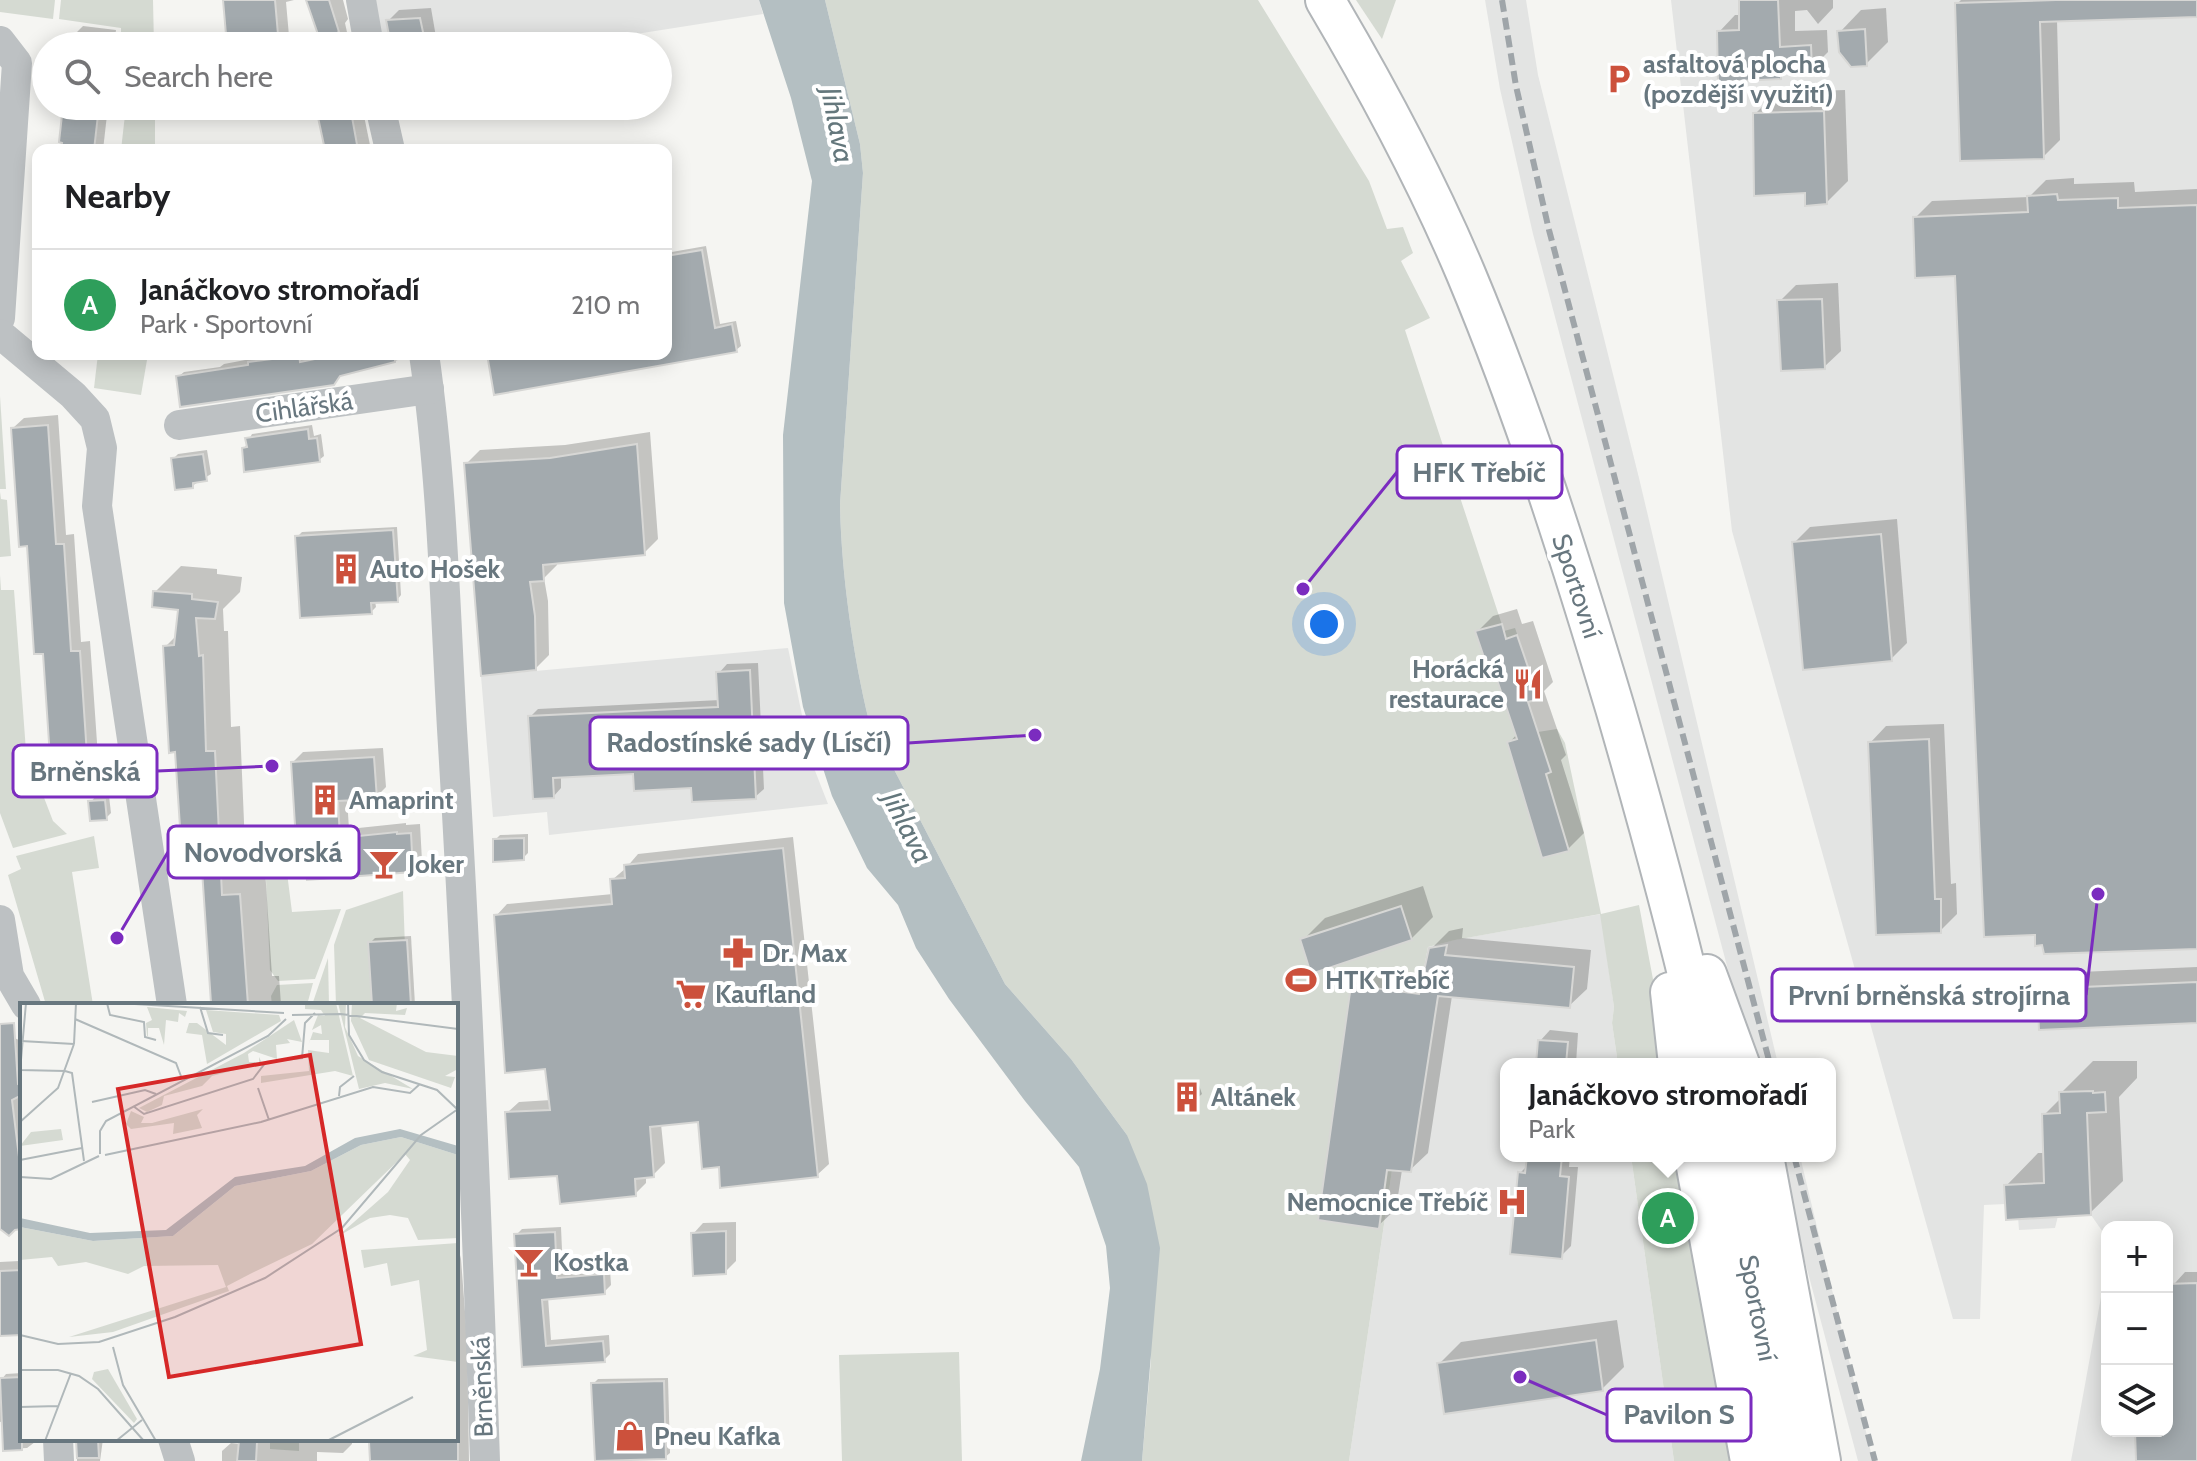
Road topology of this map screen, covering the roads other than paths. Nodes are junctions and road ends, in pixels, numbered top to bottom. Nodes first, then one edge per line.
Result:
1 (361, 0) edge
2 (1325, 0) edge
3 (367, 32) edge
4 (0, 41) edge
5 (383, 120) edge
6 (389, 144) edge
7 (0, 318) edge
8 (0, 334) edge
9 (425, 360) edge
10 (429, 389) junction
11 (179, 425) dead end
12 (1650, 826) junction
13 (0, 920) edge
14 (4, 974) edge
15 (25, 1003) edge
16 (172, 1003) edge
17 (1677, 1058) edge
18 (1707, 1058) edge
19 (1738, 1058) edge
20 (1695, 1162) edge
21 (1728, 1162) edge
22 (1765, 1162) edge
23 (58, 1441) edge
24 (174, 1441) edge
25 (59, 1461) edge
26 (180, 1461) edge
27 (485, 1461) edge
28 (1750, 1461) edge
29 (1786, 1461) edge
30 (1821, 1461) edge

1 - 3 street
2 - 12 main road, Sportovní
4 - 7 street
5 - 6 street
8 - 16 street
9 - 10 street, Brněnská
10 - 11 street, Cihlářská
10 - 27 street, Brněnská
12 - 17 main road
12 - 18 main road, Sportovní
12 - 19 main road
13 - 14 street
14 - 15 street
20 - 28 main road
21 - 29 main road, Sportovní
22 - 30 main road
23 - 25 street
24 - 26 street

